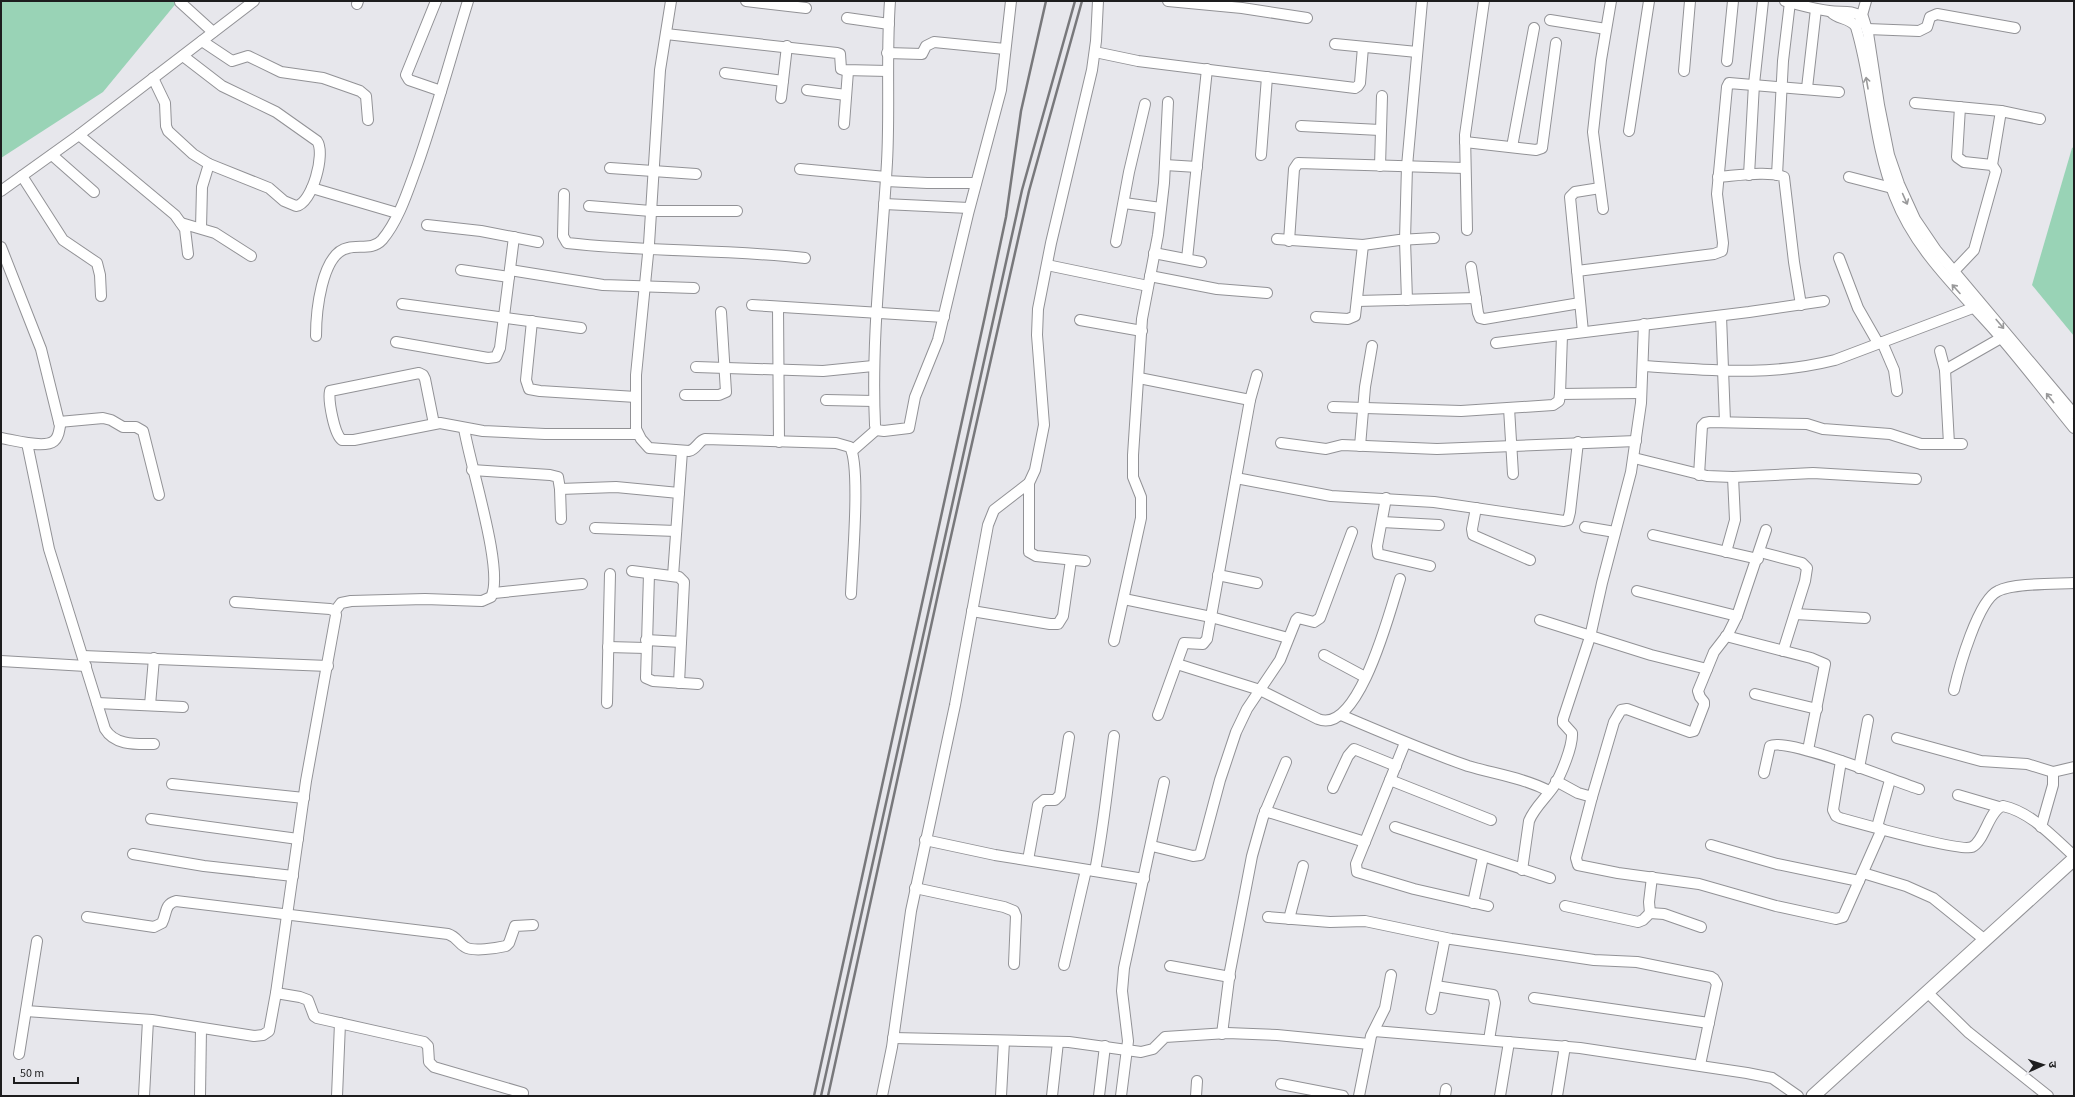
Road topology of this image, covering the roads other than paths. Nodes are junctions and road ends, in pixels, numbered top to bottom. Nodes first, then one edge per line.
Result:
1 (254, 1) edge
2 (436, 1) edge
3 (468, 1) edge
4 (671, 1) edge
5 (746, 1) edge
6 (890, 1) edge
7 (1011, 1) edge
8 (1098, 1) edge
9 (1168, 1) edge
10 (1422, 1) edge
11 (1484, 1) edge
12 (1611, 1) edge
13 (1649, 1) edge
14 (1690, 1) edge
15 (1733, 1) edge
16 (1763, 1) edge
17 (1866, 1) edge
18 (180, 2) edge
19 (1787, 2) edge
20 (806, 8) dead end
21 (1816, 8) junction
22 (1831, 12) junction
23 (1862, 17) junction
24 (847, 18) dead end
25 (1307, 18) dead end
26 (1550, 20) dead end
27 (889, 24) junction
28 (1534, 28) dead end
29 (2015, 28) dead end
30 (1606, 29) junction
31 (1867, 29) junction
32 (1857, 30) junction
33 (213, 32) junction
34 (666, 34) junction
35 (202, 41) junction
36 (1556, 43) dead end
37 (1335, 44) dead end
38 (787, 46) junction
39 (1363, 46) junction
40 (1005, 49) junction
41 (1095, 52) junction
42 (1417, 52) junction
43 (887, 53) junction
44 (182, 56) junction
45 (1728, 61) dead end
46 (1207, 69) junction
47 (848, 71) junction
48 (888, 71) junction
49 (1684, 71) dead end
50 (725, 73) dead end
51 (1267, 77) junction
52 (153, 78) junction
53 (783, 81) junction
54 (1754, 84) junction
55 (1782, 86) junction
56 (1807, 88) junction
57 (807, 90) dead end
58 (441, 91) junction
59 (1839, 92) dead end
60 (846, 95) junction
61 (1382, 96) dead end
62 (780, 98) dead end
63 (1168, 102) dead end
64 (1916, 103) dead end
65 (1145, 104) dead end
66 (1960, 107) junction
67 (2001, 111) junction
68 (2040, 119) dead end
69 (368, 120) dead end
70 (844, 124) dead end
71 (1301, 126) dead end
72 (1380, 130) junction
73 (1629, 131) dead end
74 (79, 136) junction
75 (1465, 142) junction
76 (1512, 147) junction
77 (52, 155) junction
78 (1261, 155) dead end
79 (209, 164) junction
80 (1165, 165) junction
81 (1992, 165) junction
82 (1380, 166) junction
83 (1407, 166) junction
84 (1197, 167) junction
85 (610, 168) dead end
86 (1465, 168) junction
87 (800, 169) dead end
88 (653, 172) junction
89 (696, 174) dead end
90 (1749, 175) junction
91 (1777, 175) junction
92 (22, 176) junction
93 (1718, 177) junction
94 (1849, 177) dead end
95 (886, 179) junction
96 (976, 183) junction
97 (312, 188) junction
98 (1600, 188) junction
99 (1892, 188) junction
100 (1, 191) edge
101 (94, 192) dead end
102 (564, 194) dead end
103 (1124, 203) junction
104 (884, 204) junction
105 (589, 206) dead end
106 (969, 208) junction
107 (1161, 208) junction
108 (1603, 209) dead end
109 (651, 211) junction
110 (737, 211) dead end
111 (397, 213) junction
112 (181, 223) junction
113 (427, 225) dead end
114 (201, 228) junction
115 (1467, 230) dead end
116 (514, 237) junction
117 (1434, 238) dead end
118 (1277, 239) dead end
119 (1405, 240) junction
120 (1288, 241) junction
121 (538, 242) dead end
122 (1116, 242) dead end
123 (1363, 245) junction
124 (1, 247) edge
125 (648, 249) junction
126 (1154, 253) junction
127 (188, 254) dead end
128 (251, 256) dead end
129 (805, 258) dead end
130 (1838, 258) dead end
131 (1187, 259) junction
132 (1201, 262) dead end
133 (1047, 265) junction
134 (1471, 267) dead end
135 (461, 270) dead end
136 (1577, 271) junction
137 (1954, 271) junction
138 (510, 273) junction
139 (1149, 281) junction
140 (645, 288) junction
141 (694, 288) dead end
142 (1268, 293) dead end
143 (101, 296) dead end
144 (1476, 298) junction
145 (1407, 300) junction
146 (1357, 301) junction
147 (1824, 301) dead end
148 (1580, 303) junction
149 (402, 304) dead end
150 (752, 305) dead end
151 (1801, 305) junction
152 (778, 306) junction
153 (1978, 306) junction
154 (721, 312) dead end
155 (875, 313) junction
156 (1721, 316) junction
157 (504, 317) junction
158 (944, 317) junction
159 (1316, 317) dead end
160 (1080, 320) dead end
161 (532, 321) junction
162 (1644, 324) junction
163 (581, 328) dead end
164 (1142, 331) junction
165 (1583, 332) junction
166 (1562, 335) junction
167 (316, 336) dead end
168 (2001, 338) junction
169 (396, 342) dead end
170 (1496, 343) dead end
171 (1880, 343) junction
172 (1372, 346) dead end
173 (1940, 351) dead end
174 (696, 366) dead end
175 (873, 366) junction
176 (1643, 366) junction
177 (725, 368) junction
178 (778, 370) junction
179 (1945, 370) junction
180 (1723, 371) junction
181 (1257, 375) dead end
182 (1138, 378) junction
183 (1897, 391) dead end
184 (1642, 393) junction
185 (1560, 394) junction
186 (686, 395) dead end
187 (636, 397) junction
188 (826, 400) dead end
189 (1250, 400) junction
190 (874, 401) junction
191 (1333, 407) dead end
192 (1363, 408) junction
193 (1509, 408) junction
194 (2074, 414) edge
195 (59, 422) junction
196 (1725, 422) junction
197 (434, 424) junction
198 (464, 428) junction
199 (2074, 428) edge
200 (876, 430) junction
201 (637, 434) junction
202 (1, 438) edge
203 (1636, 441) junction
204 (779, 442) junction
205 (1578, 442) junction
206 (27, 443) junction
207 (1281, 443) dead end
208 (1949, 444) junction
209 (1962, 444) dead end
210 (1360, 446) junction
211 (1511, 446) junction
212 (682, 451) junction
213 (852, 451) junction
214 (1634, 458) junction
215 (472, 470) junction
216 (1513, 474) dead end
217 (1699, 475) junction
218 (1733, 477) junction
219 (1236, 478) junction
220 (1916, 479) dead end
221 (1029, 483) junction
222 (560, 489) junction
223 (680, 493) junction
224 (159, 495) dead end
225 (1386, 498) junction
226 (1476, 508) junction
227 (561, 519) dead end
228 (1382, 522) junction
229 (1440, 525) dead end
230 (1585, 527) dead end
231 (595, 528) dead end
232 (1766, 530) dead end
233 (676, 531) junction
234 (1352, 532) dead end
235 (1615, 532) junction
236 (1653, 535) dead end
237 (1726, 552) junction
238 (1759, 556) junction
239 (1071, 560) junction
240 (1530, 560) dead end
241 (1085, 561) dead end
242 (1430, 566) dead end
243 (632, 571) dead end
244 (610, 574) dead end
245 (649, 574) junction
246 (1218, 575) junction
247 (673, 576) junction
248 (1400, 579) dead end
249 (1257, 583) dead end
250 (2074, 583) edge
251 (582, 584) dead end
252 (1637, 591) dead end
253 (494, 593) junction
254 (851, 594) dead end
255 (1124, 599) junction
256 (234, 602) dead end
257 (972, 611) junction
258 (335, 612) junction
259 (1795, 614) junction
260 (1737, 616) junction
261 (1211, 617) junction
262 (1865, 618) dead end
263 (1540, 620) dead end
264 (1726, 636) junction
265 (1590, 637) junction
266 (1288, 638) junction
267 (1114, 641) dead end
268 (681, 642) junction
269 (646, 644) junction
270 (608, 647) junction
271 (1783, 651) junction
272 (1324, 655) dead end
273 (83, 656) junction
274 (154, 658) junction
275 (1, 661) edge
276 (1177, 664) junction
277 (86, 666) junction
278 (328, 666) junction
279 (1707, 669) junction
280 (1365, 677) junction
281 (679, 683) junction
282 (698, 684) dead end
283 (1260, 690) junction
284 (1954, 690) dead end
285 (1755, 694) dead end
286 (97, 703) junction
287 (607, 703) dead end
288 (150, 705) junction
289 (183, 707) dead end
290 (1817, 709) junction
291 (1158, 715) dead end
292 (1341, 715) junction
293 (1868, 720) dead end
294 (1114, 736) dead end
295 (1069, 737) dead end
296 (1898, 738) dead end
297 (1405, 743) junction
298 (154, 744) dead end
299 (1808, 750) junction
300 (1841, 761) junction
301 (1286, 762) dead end
302 (1396, 766) junction
303 (2074, 767) edge
304 (1859, 768) junction
305 (2053, 772) junction
306 (1764, 773) dead end
307 (1390, 780) junction
308 (1890, 780) junction
309 (1556, 781) junction
310 (1164, 782) dead end
311 (172, 784) dead end
312 (1333, 788) dead end
313 (1919, 789) dead end
314 (1549, 792) junction
315 (1958, 795) dead end
316 (1592, 797) junction
317 (304, 798) junction
318 (1999, 807) junction
319 (1265, 811) junction
320 (151, 819) dead end
321 (1491, 820) dead end
322 (2041, 826) junction
323 (1395, 827) dead end
324 (1879, 828) junction
325 (298, 839) junction
326 (925, 840) junction
327 (1365, 842) junction
328 (1711, 845) dead end
329 (1152, 846) junction
330 (133, 854) dead end
331 (2074, 856) edge
332 (1483, 857) junction
333 (2074, 859) edge
334 (1028, 860) junction
335 (1303, 866) dead end
336 (1090, 870) junction
337 (1522, 870) junction
338 (293, 876) junction
339 (1652, 877) junction
340 (1861, 877) junction
341 (1550, 878) dead end
342 (1144, 879) junction
343 (915, 888) junction
344 (1473, 903) junction
345 (1488, 906) dead end
346 (1565, 906) dead end
347 (1650, 913) junction
348 (287, 915) junction
349 (87, 917) dead end
350 (1268, 917) dead end
351 (1289, 919) junction
352 (533, 925) dead end
353 (1701, 927) dead end
354 (1445, 938) junction
355 (1985, 940) junction
356 (37, 941) dead end
357 (1014, 964) dead end
358 (1064, 965) dead end
359 (1170, 966) dead end
360 (1391, 975) dead end
361 (1230, 977) junction
362 (1436, 986) junction
363 (1927, 992) junction
364 (276, 993) junction
365 (1534, 998) dead end
366 (1431, 1009) dead end
367 (26, 1011) junction
368 (148, 1020) junction
369 (1709, 1023) junction
370 (340, 1024) junction
371 (201, 1028) junction
372 (1374, 1031) junction
373 (1222, 1034) junction
374 (893, 1038) junction
375 (1004, 1040) junction
376 (1489, 1040) junction
377 (1058, 1042) junction
378 (1509, 1042) junction
379 (1369, 1044) junction
380 (1105, 1046) junction
381 (1565, 1046) junction
382 (1127, 1049) junction
383 (19, 1054) dead end
384 (1700, 1065) junction
385 (1198, 1081) dead end
386 (1281, 1084) dead end
387 (523, 1093) dead end
388 (144, 1096) edge
389 (200, 1096) edge
390 (336, 1096) edge
391 (882, 1096) edge
392 (1001, 1096) edge
393 (1052, 1096) edge
394 (1099, 1096) edge
395 (1121, 1096) edge
396 (1196, 1096) edge
397 (1343, 1096) edge
398 (1359, 1096) edge
399 (1500, 1096) edge
400 (1557, 1096) edge
401 (1798, 1096) edge
402 (1813, 1096) edge
403 (2048, 1096) edge

1 - 33 street
2 - 58 street
3 - 58 street
4 - 34 street
5 - 20 street
6 - 27 street
7 - 40 street
8 - 41 street
9 - 25 street
10 - 42 street
11 - 75 street
12 - 30 street
13 - 73 street
14 - 49 street
15 - 45 street
16 - 54 street
17 - 23 street
18 - 33 street
19 - 21 street
19 - 55 street
21 - 22 street
21 - 56 street
22 - 23 street
22 - 32 street
23 - 31 street
23 - 32 street
24 - 27 street
26 - 30 street
27 - 43 street
28 - 76 street
29 - 31 street
30 - 98 street
31 -> 137 street
99 -> 32 street
33 - 35 street
34 - 38 street
34 - 88 street
35 - 44 street
35 - 69 street
36 - 76 street
37 - 39 street
38 - 47 street
38 - 53 street
39 - 42 street
39 - 51 street
40 - 43 street
40 - 96 street
41 - 46 street
41 - 133 street
42 - 83 street
43 - 48 street
44 - 52 street
44 - 97 street
46 - 51 street
46 - 84 street
47 - 48 street
47 - 60 street
48 - 95 street
50 - 53 street
51 - 78 street
52 - 74 street
52 - 79 street
53 - 62 street
54 - 55 street
54 - 90 street
54 - 93 street
55 - 56 street
55 - 91 street
56 - 59 street
57 - 60 street
58 - 111 street
60 - 70 street
61 - 72 street
63 - 80 street
64 - 66 street
65 - 103 street
66 - 67 street
66 - 81 street
67 - 68 street
67 - 81 street
71 - 72 street
72 - 82 street
74 - 77 street
74 - 112 street
75 - 76 street
75 - 86 street
77 - 92 street
77 - 101 street
79 - 97 street
79 - 114 street
80 - 84 street
80 - 107 street
81 - 137 street
82 - 83 street
82 - 120 street
83 - 86 street
83 - 119 street
84 - 131 street
85 - 88 street
86 - 115 street
87 - 95 street
88 - 89 street
88 - 109 street
90 - 91 street
90 - 93 street
91 - 151 street
92 - 100 street
92 - 143 street
93 - 136 street
94 - 99 street
95 - 96 street
95 - 104 street
96 - 106 street
97 - 111 street
98 - 108 street
98 - 136 street
153 -> 99 street
102 - 125 street
103 - 107 street
103 - 122 street
104 - 106 street
104 - 155 street
105 - 109 street
106 - 158 street
107 - 126 street
109 - 110 street
109 - 125 street
111 - 167 street
112 - 114 street
112 - 127 street
113 - 116 street
114 - 128 street
116 - 121 street
116 - 138 street
117 - 119 street
118 - 120 street
119 - 123 street
119 - 145 street
120 - 123 street
123 - 146 street
124 - 195 street
125 - 129 street
125 - 140 street
126 - 131 street
126 - 139 street
130 - 171 street
131 - 132 street
133 - 139 street
133 - 221 street
134 - 144 street
135 - 138 street
136 - 148 street
137 - 153 street
138 - 140 street
138 - 157 street
139 - 142 street
139 - 164 street
140 - 141 street
140 - 187 street
144 - 145 street
144 - 148 street
145 - 146 street
146 - 159 street
147 - 151 street
148 - 165 street
149 - 157 street
150 - 152 street
151 - 156 street
152 - 155 street
152 - 178 street
153 - 168 street
153 - 171 street
153 -> 194 street
154 - 177 street
155 - 158 street
155 - 175 street
156 - 162 street
156 - 180 street
157 - 161 street
157 - 169 street
158 - 200 street
160 - 164 street
161 - 163 street
161 - 187 street
162 - 165 street
162 - 176 street
164 - 182 street
165 - 166 street
166 - 170 street
166 - 185 street
168 - 179 street
199 -> 168 street
171 - 180 street
171 - 183 street
172 - 192 street
173 - 179 street
174 - 177 street
175 - 178 street
175 - 190 street
176 - 180 street
176 - 184 street
177 - 178 street
177 - 186 street
178 - 204 street
179 - 208 street
180 - 196 street
181 - 189 street
182 - 189 street
182 - 255 street
184 - 185 street
184 - 203 street
185 - 193 street
187 - 201 street
188 - 190 street
189 - 219 street
190 - 200 street
191 - 192 street
192 - 193 street
192 - 210 street
193 - 211 street
195 - 206 street
195 - 224 street
196 - 208 street
196 - 217 street
197 - 197 street
197 - 198 street
198 - 201 street
198 - 215 street
200 - 213 street
201 - 212 street
202 - 206 street
203 - 205 street
203 - 214 street
204 - 212 street
204 - 213 street
205 - 211 street
205 - 226 street
206 - 273 street
207 - 210 street
208 - 209 street
210 - 211 street
211 - 216 street
212 - 223 street
213 - 254 street
214 - 217 street
214 - 235 street
215 - 222 street
215 - 253 street
217 - 218 street
218 - 220 street
218 - 237 street
219 - 225 street
219 - 246 street
221 - 239 street
221 - 257 street
222 - 223 street
222 - 227 street
223 - 233 street
225 - 226 street
225 - 228 street
226 - 240 street
228 - 229 street
228 - 242 street
230 - 235 street
231 - 233 street
232 - 238 street
233 - 247 street
234 - 266 street
235 - 265 street
236 - 237 street
237 - 238 street
238 - 259 street
238 - 260 street
239 - 241 street
239 - 257 street
243 - 245 street
244 - 270 street
245 - 247 street
245 - 269 street
246 - 249 street
246 - 261 street
247 - 268 street
248 - 280 street
250 - 284 street
251 - 253 street
252 - 260 street
253 - 258 street
255 - 261 street
255 - 267 street
256 - 258 street
257 - 326 street
258 - 278 street
259 - 262 street
259 - 271 street
260 - 264 street
261 - 266 street
261 - 276 street
263 - 265 street
264 - 271 street
264 - 279 street
265 - 279 street
265 - 309 street
266 - 283 street
268 - 269 street
268 - 281 street
269 - 270 street
269 - 281 street
270 - 287 street
271 - 290 street
272 - 280 street
273 - 274 street
273 - 277 street
274 - 278 street
274 - 288 street
275 - 277 street
276 - 283 street
276 - 291 street
277 - 286 street
278 - 317 street
279 - 316 street
280 - 292 street
281 - 282 street
283 - 292 street
283 - 329 street
285 - 290 street
286 - 288 street
286 - 298 street
288 - 289 street
290 - 299 street
292 - 297 street
293 - 304 street
294 - 336 street
295 - 334 street
296 - 305 street
297 - 302 street
297 - 314 street
299 - 300 street
299 - 306 street
300 - 304 street
300 - 324 street
301 - 319 street
302 - 307 street
302 - 312 street
303 - 305 street
304 - 308 street
305 - 322 street
307 - 321 street
307 - 327 street
308 - 313 street
308 - 324 street
309 - 314 street
309 - 316 street
310 - 329 street
311 - 317 street
314 - 337 street
315 - 318 street
316 - 339 street
317 - 325 street
318 - 322 street
318 - 324 street
319 - 327 street
319 - 361 street
320 - 325 street
322 - 331 street
323 - 332 street
324 - 340 street
325 - 338 street
326 - 334 street
326 - 343 street
327 - 344 street
328 - 340 street
329 - 342 street
330 - 338 street
332 - 337 street
332 - 344 street
333 - 355 main road
334 - 336 street
335 - 351 street
336 - 342 street
336 - 358 street
337 - 341 street
338 - 348 street
339 - 340 street
339 - 347 street
340 - 355 street
342 - 382 street
343 - 357 street
343 - 374 street
344 - 345 street
346 - 347 street
347 - 353 street
348 - 349 street
348 - 352 street
348 - 364 street
350 - 351 street
351 - 354 street
354 - 362 street
354 - 369 street
355 - 363 main road
356 - 367 street
359 - 361 street
360 - 372 street
361 - 373 street
362 - 366 street
362 - 376 street
363 - 402 main road
363 - 403 street
364 - 370 street
364 - 371 street
365 - 369 street
367 - 368 street
367 - 383 street
368 - 371 street
368 - 388 street
369 - 384 street
370 - 387 street
370 - 390 street
371 - 389 street
372 - 376 street
372 - 379 street
373 - 379 street
373 - 382 street
374 - 375 street
374 - 391 street
375 - 377 street
375 - 392 street
376 - 378 street
377 - 380 street
377 - 393 street
378 - 381 street
378 - 399 street
379 - 398 street
380 - 382 street
380 - 394 street
381 - 384 street
381 - 400 street
382 - 395 street
384 - 401 street
385 - 396 street
386 - 397 street

